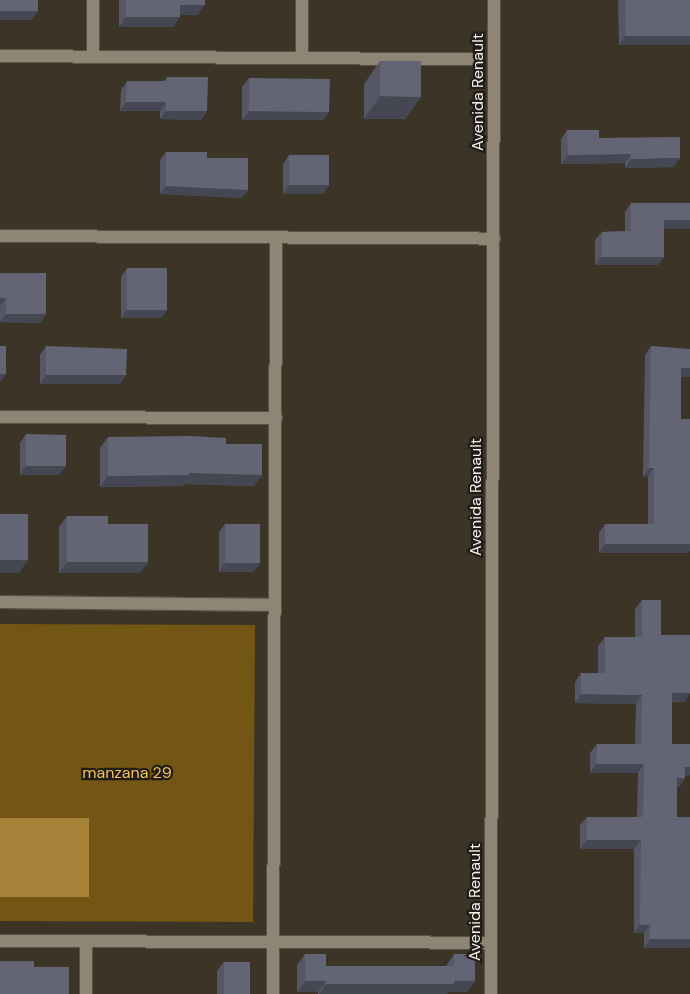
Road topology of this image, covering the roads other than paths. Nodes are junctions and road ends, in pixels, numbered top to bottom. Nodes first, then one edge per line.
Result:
1 (93, 0) edge
2 (302, 0) edge
3 (494, 0) edge
4 (0, 56) edge
5 (93, 57) junction
6 (302, 58) junction
7 (470, 59) dead end
8 (0, 236) edge
9 (276, 238) junction
10 (494, 239) junction
11 (0, 417) edge
12 (276, 418) junction
13 (0, 602) edge
14 (274, 605) junction
15 (0, 941) edge
16 (86, 941) junction
17 (273, 942) junction
18 (491, 943) junction
19 (86, 994) edge
20 (273, 994) edge
21 (491, 994) edge

1 - 5 street
2 - 6 street
3 - 10 street, Avenida Renault
4 - 5 street
5 - 6 street
6 - 7 street
8 - 9 street
9 - 10 street
9 - 12 street
10 - 18 street, Avenida Renault
11 - 12 street
12 - 14 street
13 - 14 street
14 - 17 street
15 - 16 street
16 - 17 street
16 - 19 street
17 - 18 street
17 - 20 street
18 - 21 street, Avenida Renault

